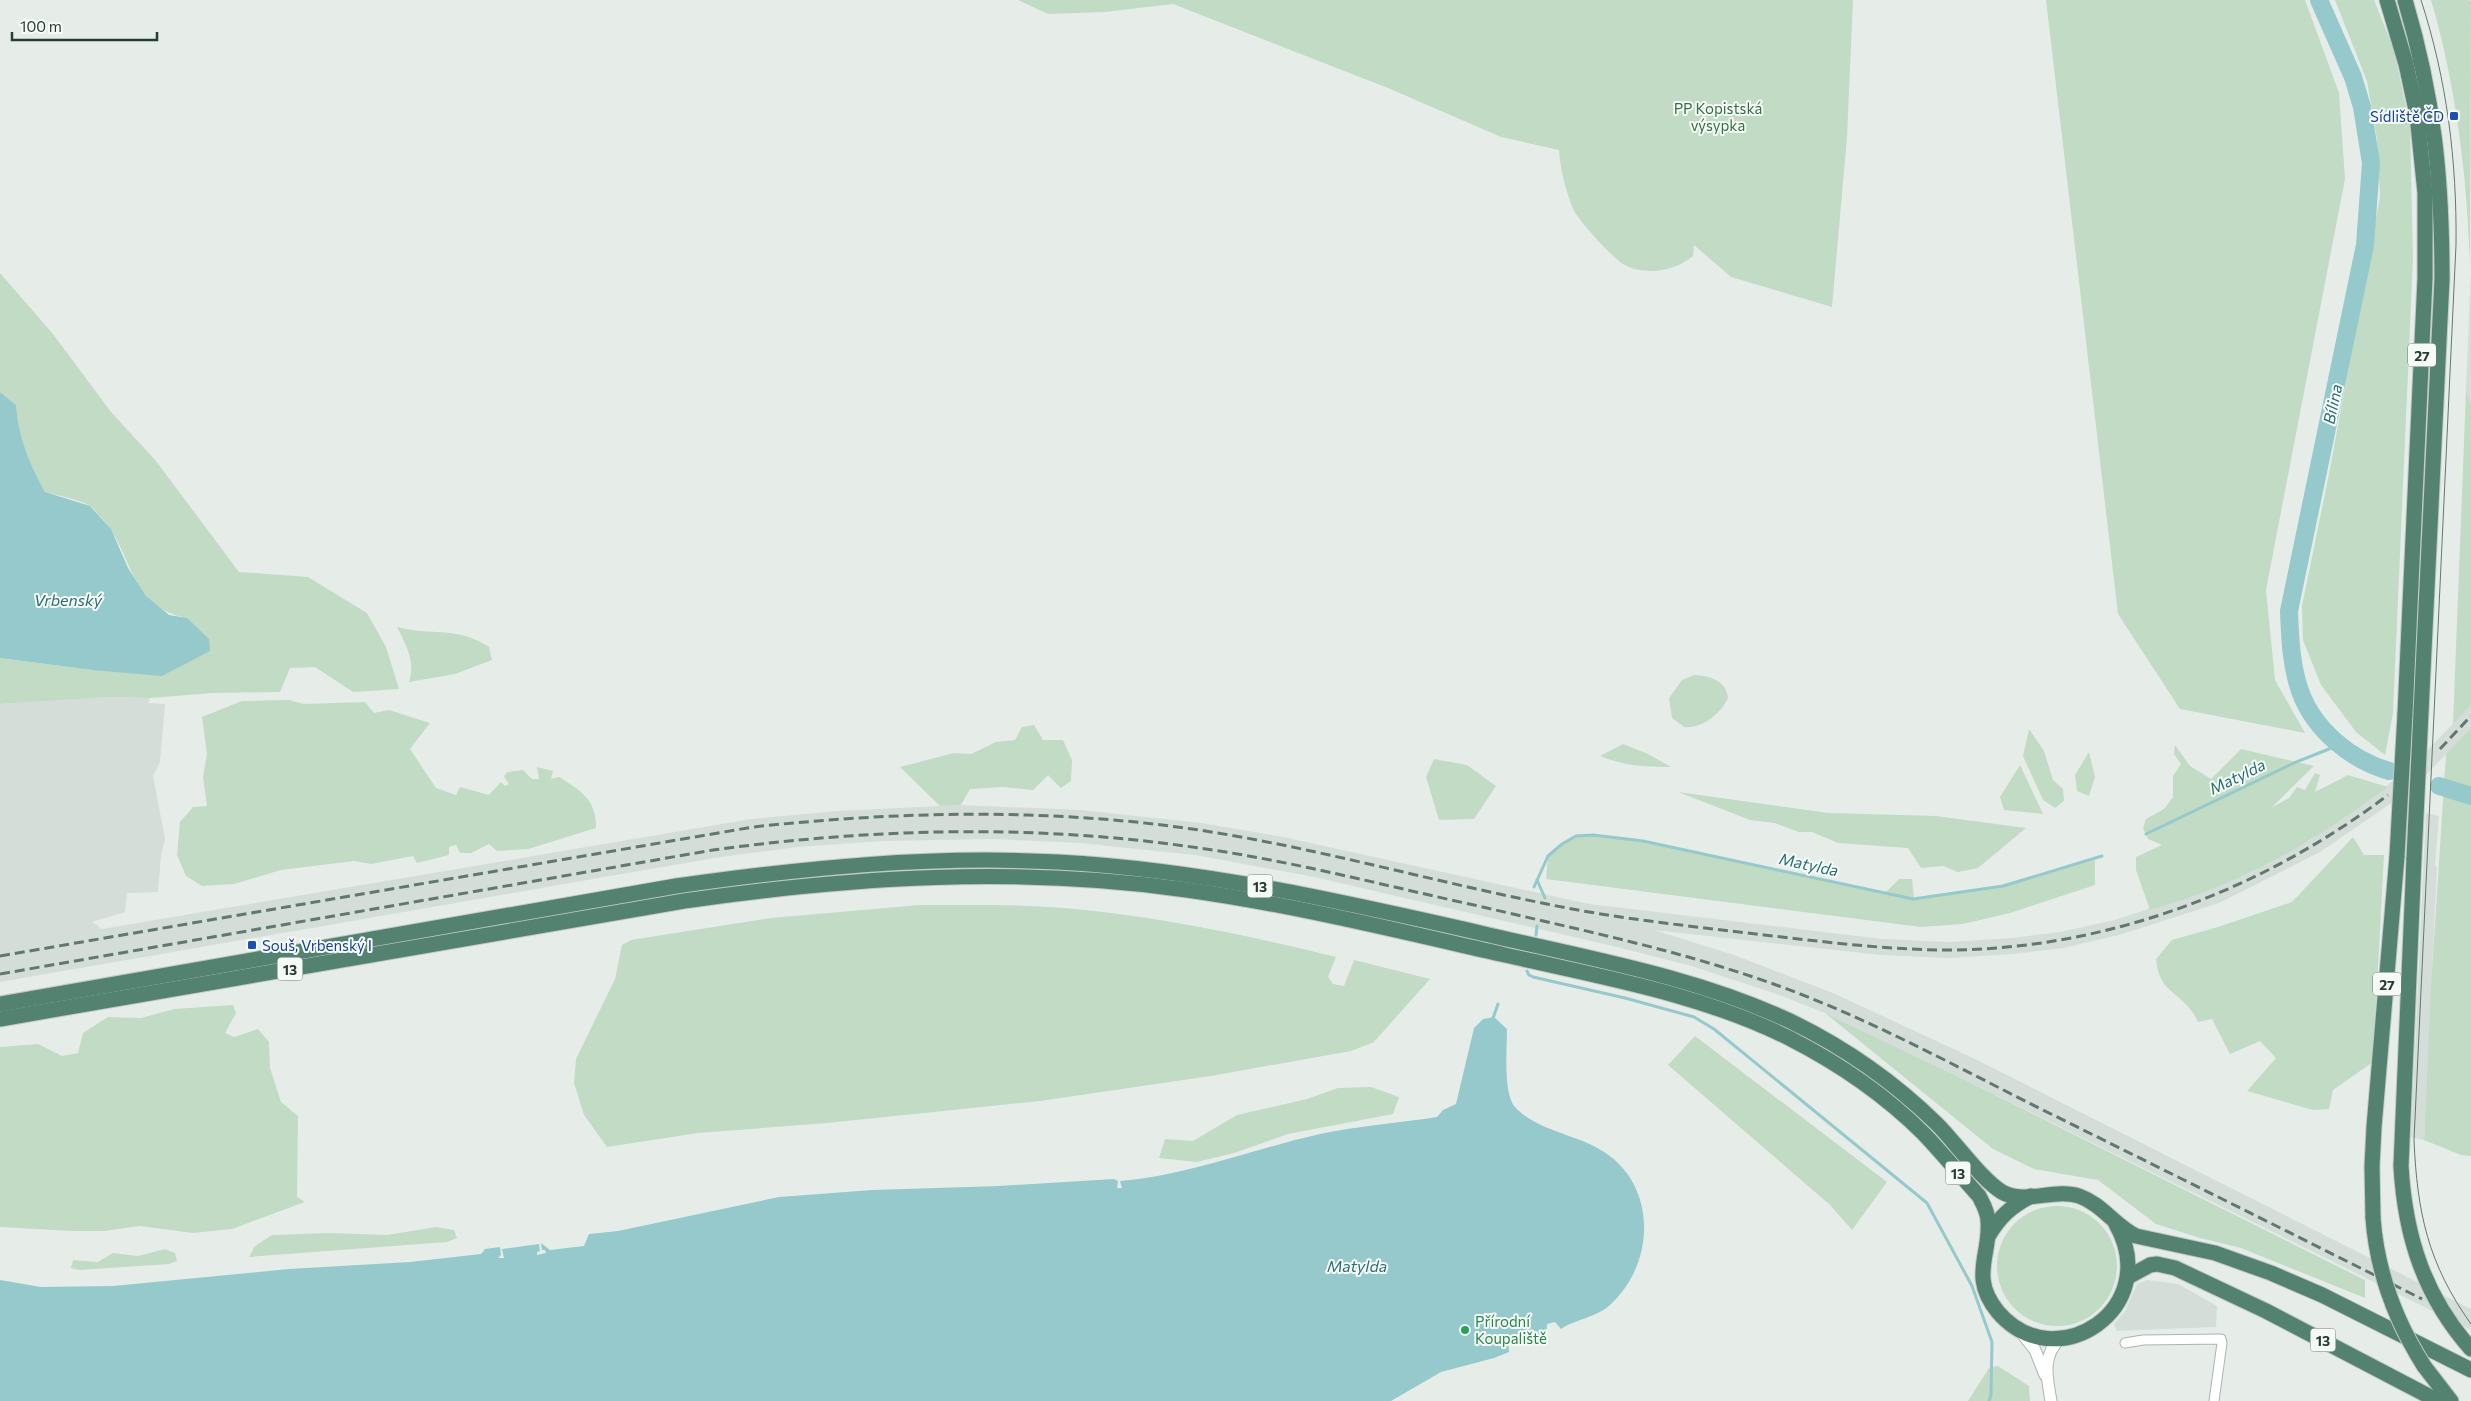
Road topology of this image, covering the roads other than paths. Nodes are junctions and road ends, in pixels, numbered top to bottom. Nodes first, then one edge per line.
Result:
1 (2387, 0) edge
2 (2405, 0) edge
3 (0, 1004) edge
4 (0, 1019) edge
5 (2033, 1196) junction
6 (2114, 1221) junction
7 (1987, 1239) junction
8 (2128, 1277) junction
9 (2017, 1328) junction
10 (2061, 1338) junction
11 (2125, 1343) dead end
12 (2471, 1349) edge
13 (2471, 1370) edge
14 (2048, 1383) junction
15 (2051, 1401) edge
16 (2214, 1401) edge
17 (2438, 1401) edge
18 (2451, 1401) edge

1 - 18 highway, 27, bridge
2 - 12 highway, 27, bridge
3 - 5 highway, 13
4 - 7 highway, 13
5 - 6 highway, 13
5 - 7 highway
6 - 8 highway
6 - 13 highway, 13
7 - 9 highway, 13
8 - 10 highway, 13
8 - 17 highway, 13
9 - 10 highway, 13
9 - 14 street
10 - 14 street
11 - 16 street
14 - 15 street

